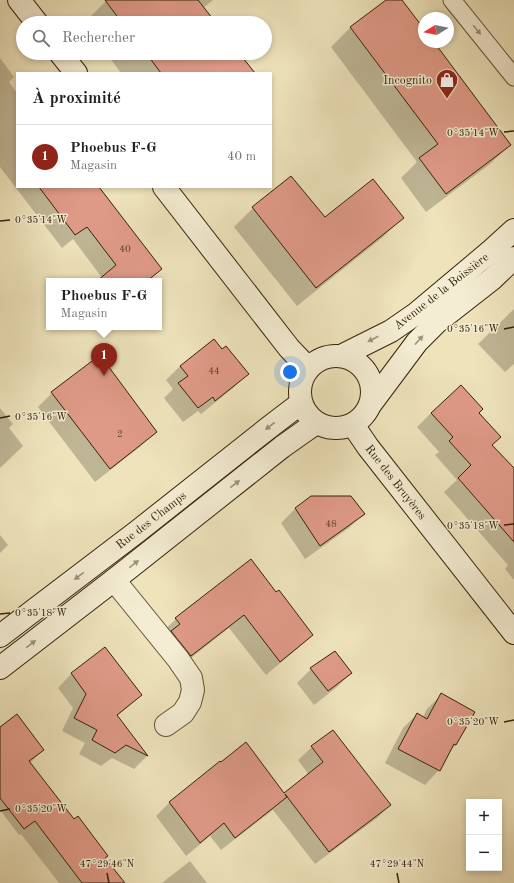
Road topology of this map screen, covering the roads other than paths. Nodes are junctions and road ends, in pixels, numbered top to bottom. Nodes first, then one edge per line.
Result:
1 (19, 0) edge
2 (452, 0) edge
3 (32, 16) edge
4 (66, 60) edge
5 (75, 72) edge
6 (514, 77) edge
7 (165, 188) edge
8 (514, 230) edge
9 (514, 258) edge
10 (341, 356) junction
11 (308, 368) junction
12 (301, 403) junction
13 (370, 405) junction
14 (316, 423) junction
15 (353, 425) junction
16 (114, 580) junction
17 (514, 633) edge
18 (0, 636) edge
19 (0, 668) edge
20 (166, 725) dead end

1 - 3 street
2 -> 6 lane
4 - 5 street
7 - 11 street
8 -> 10 street, Avenue de la Boissière
13 -> 9 street, Avenue de la Boissière
10 - 11 street
10 - 13 street
11 - 12 street
12 - 14 street
12 -> 18 street, Rue des Champs
13 - 15 street
14 - 15 street
16 -> 14 street, Rue des Champs
15 - 17 street, Rue des Bruyères
19 -> 16 street, Rue des Champs
16 - 20 street

